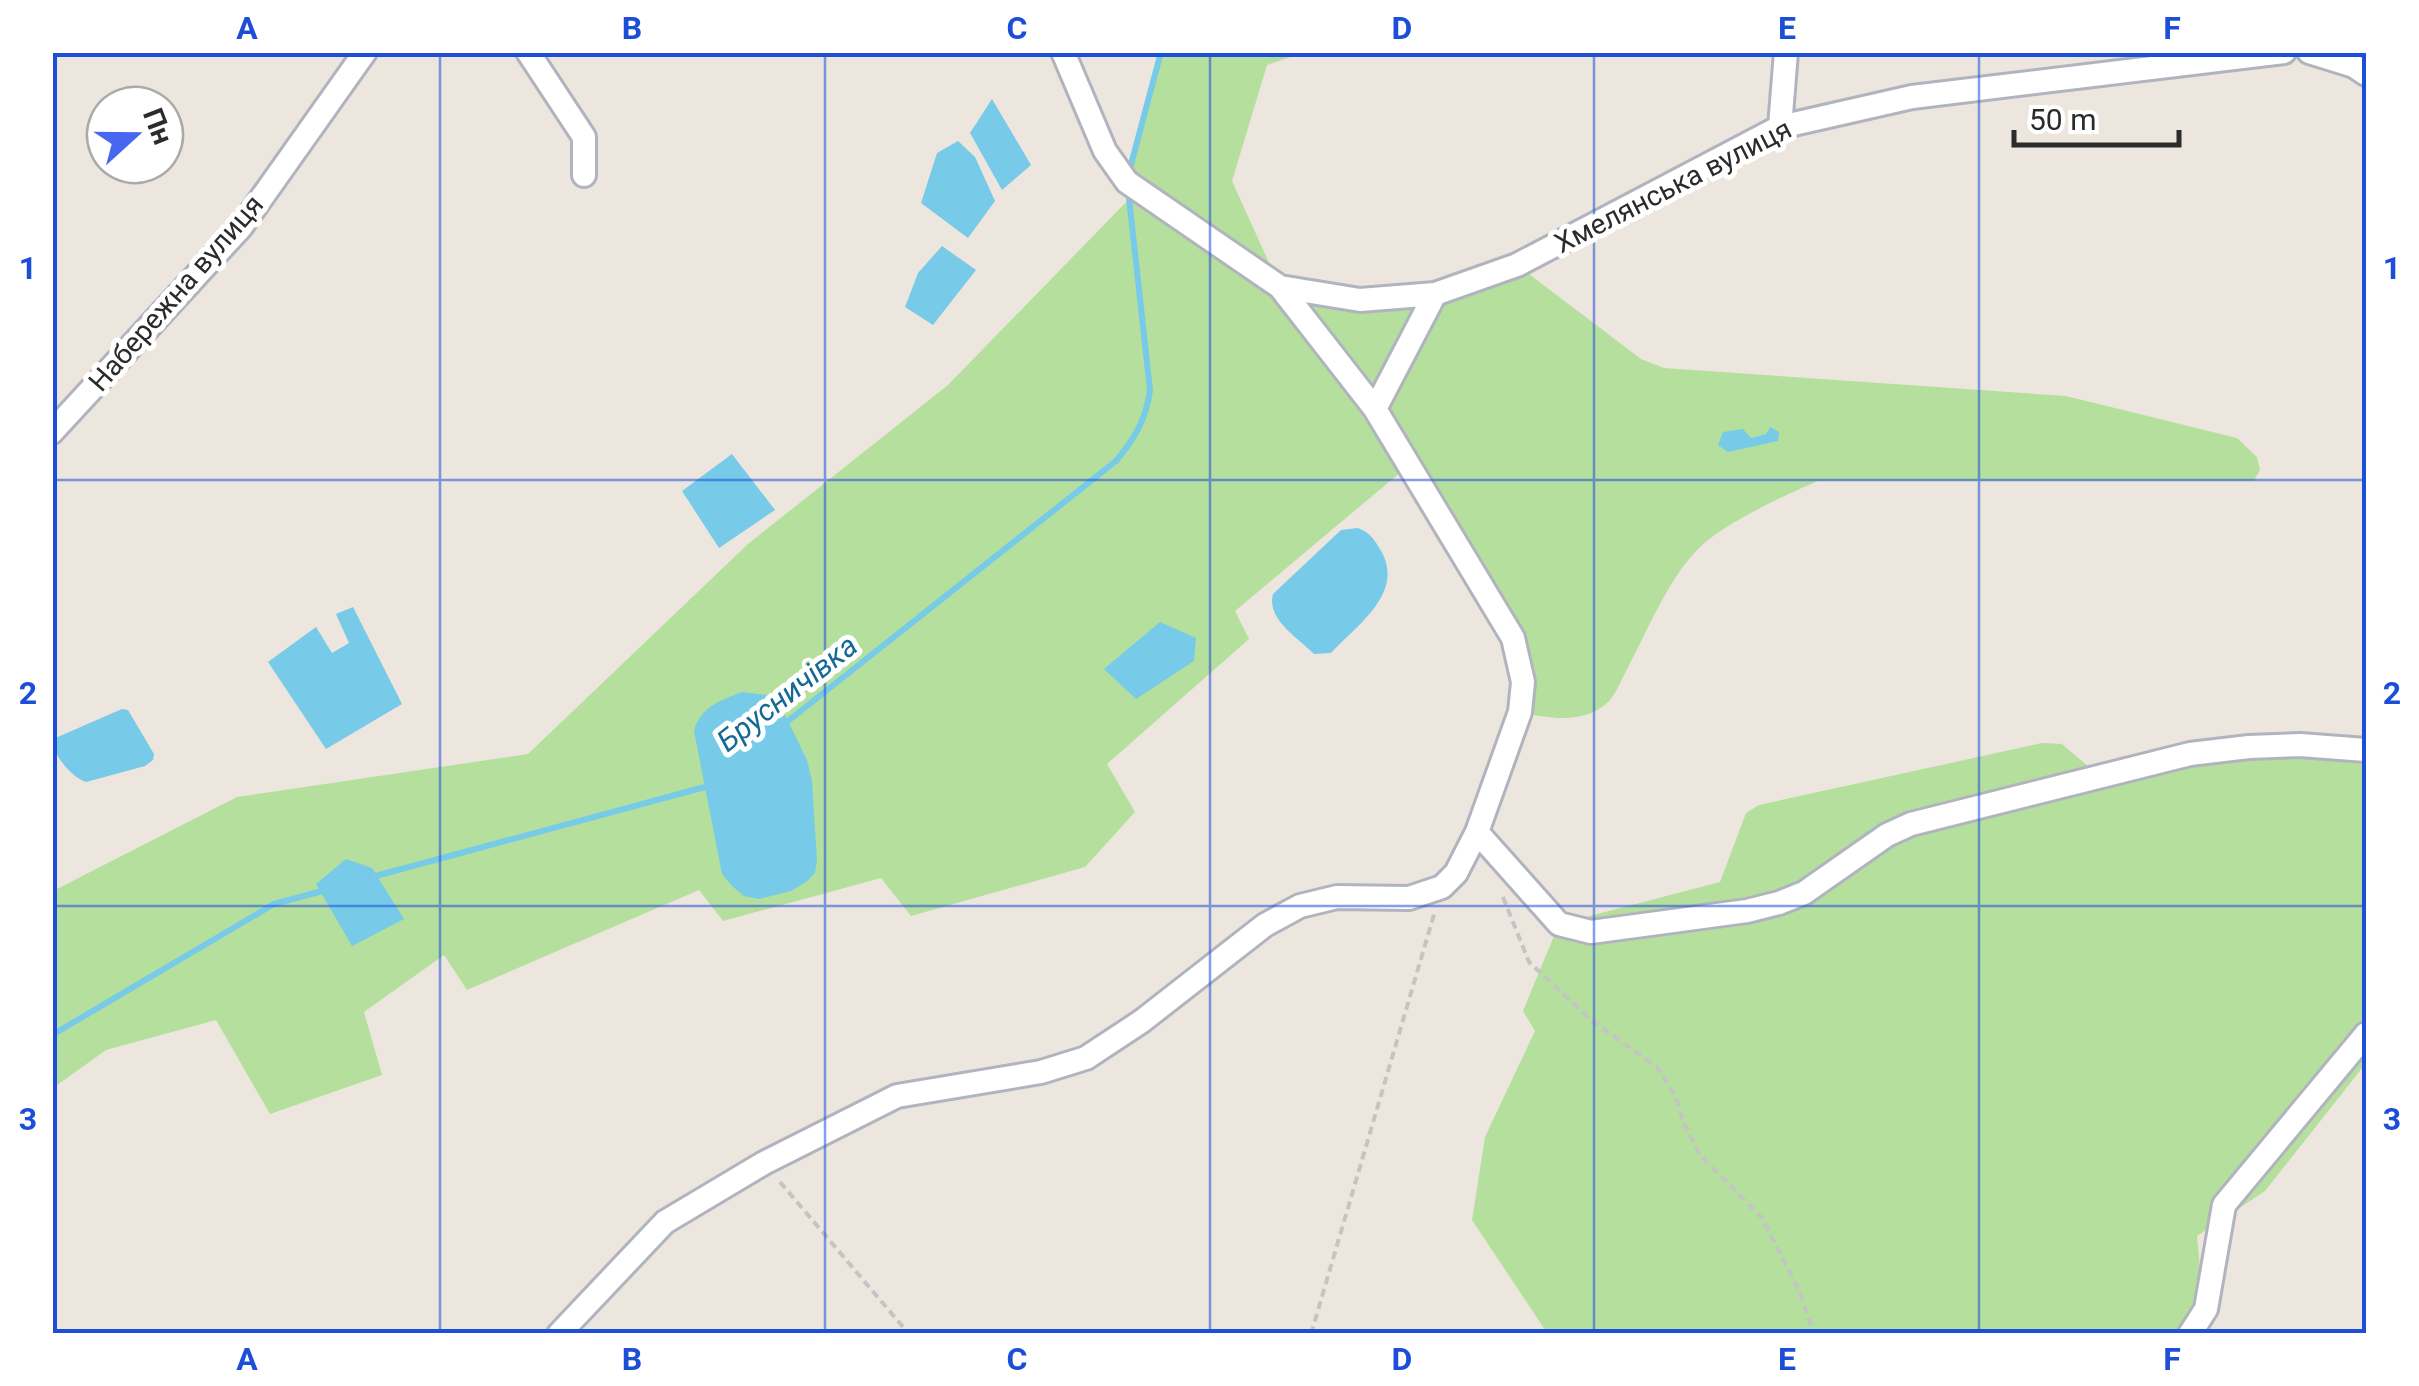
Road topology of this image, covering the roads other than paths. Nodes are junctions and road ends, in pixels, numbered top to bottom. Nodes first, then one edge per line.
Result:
1 (365, 52) edge
2 (528, 52) edge
3 (1063, 52) edge
4 (1786, 52) edge
5 (2284, 52) edge
6 (2309, 52) edge
7 (2366, 74) edge
8 (1780, 126) junction
9 (584, 175) dead end
10 (1280, 287) junction
11 (1435, 294) junction
12 (1375, 409) junction
13 (52, 432) edge
14 (2366, 750) edge
15 (1477, 832) junction
16 (2366, 1034) edge
17 (559, 1334) edge
18 (2190, 1334) edge

1 - 13 street, Набережна вулиця
2 - 9 street
3 - 10 street
4 - 8 street
5 - 8 street, Хмелянська вулиця
6 - 7 street
8 - 11 street, Хмелянська вулиця
10 - 11 street, Хмелянська вулиця
10 - 12 street
11 - 12 street
12 - 15 street
14 - 15 street
15 - 17 street
16 - 18 street

